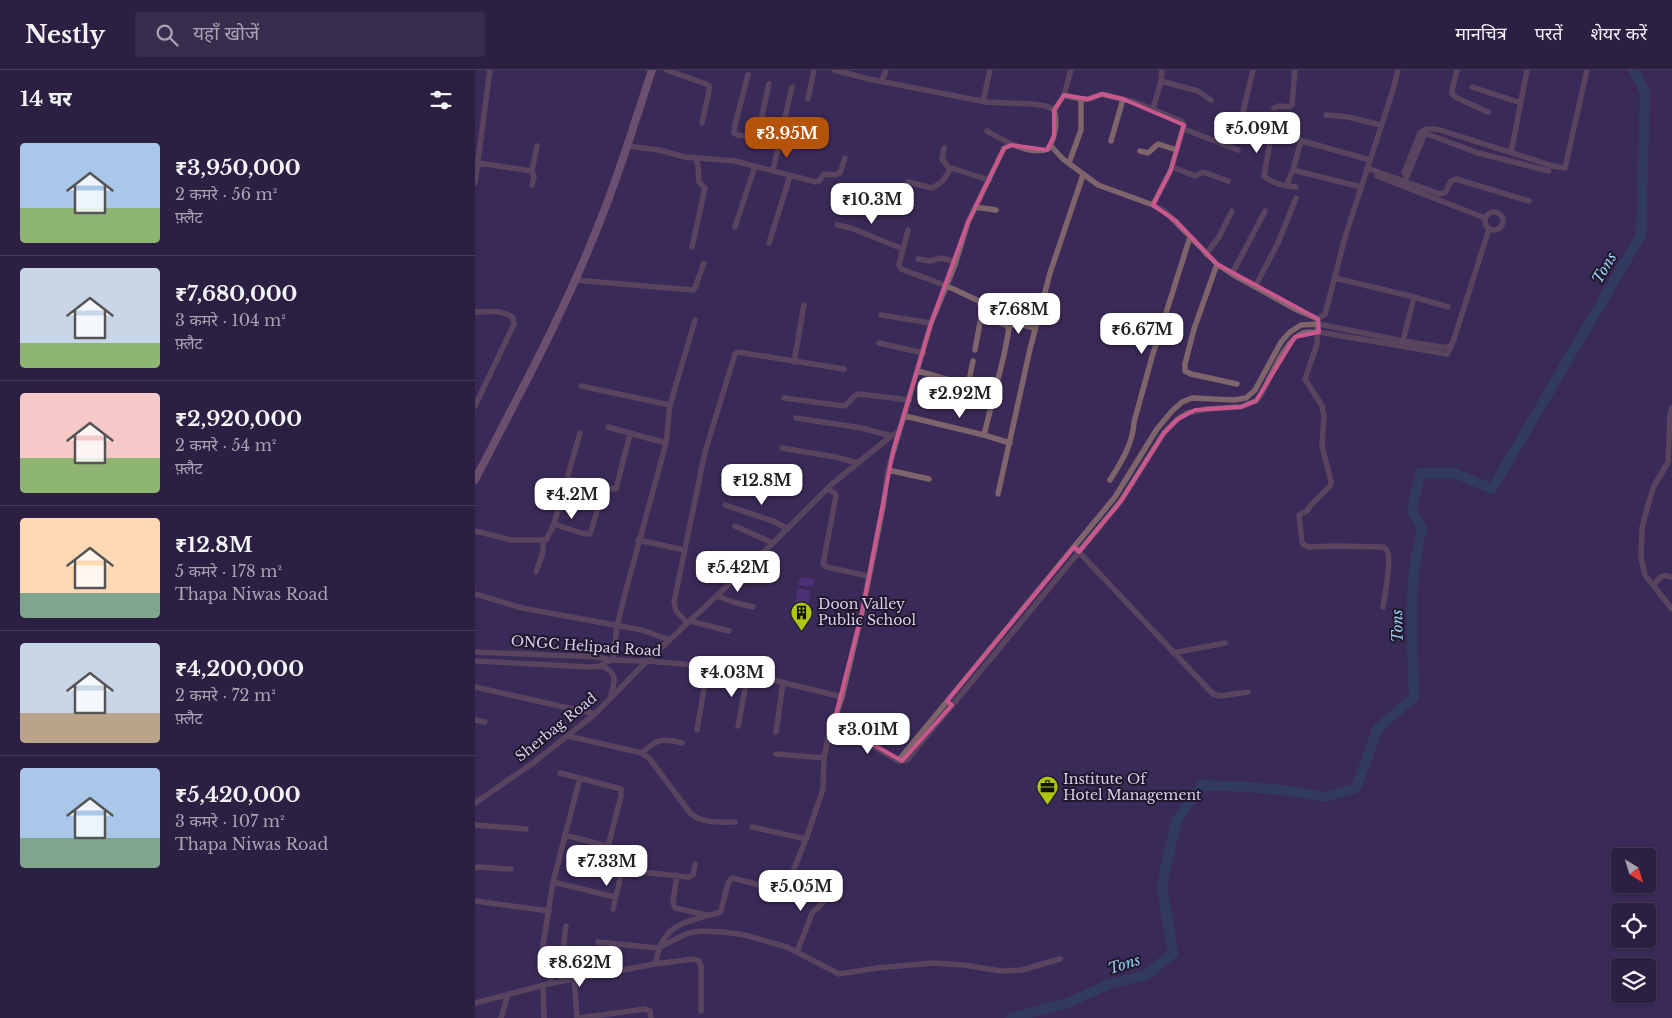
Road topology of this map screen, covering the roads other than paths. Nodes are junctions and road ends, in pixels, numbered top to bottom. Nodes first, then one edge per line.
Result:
1 (490, 70) edge
2 (652, 70) edge
3 (666, 70) edge
4 (814, 70) edge
5 (834, 70) edge
6 (887, 70) edge
7 (990, 70) edge
8 (1071, 70) edge
9 (1162, 70) edge
10 (1253, 70) edge
11 (1295, 70) edge
12 (1396, 70) edge
13 (1456, 70) edge
14 (1527, 70) edge
15 (1587, 70) edge
16 (748, 75) dead end
17 (882, 81) junction
18 (1161, 81) junction
19 (769, 84) dead end
20 (792, 87) dead end
21 (1471, 87) dead end
22 (1064, 95) junction
23 (808, 99) dead end
24 (1081, 99) junction
25 (1123, 99) junction
26 (1211, 100) dead end
27 (983, 101) junction
28 (1521, 103) junction
29 (1274, 108) dead end
30 (1153, 109) junction
31 (1054, 110) junction
32 (1488, 112) dead end
33 (1326, 115) dead end
34 (1242, 116) dead end
35 (702, 123) dead end
36 (1381, 126) junction
37 (1184, 129) junction
38 (987, 131) dead end
39 (757, 138) junction
40 (1301, 140) junction
41 (1111, 141) dead end
42 (780, 142) junction
43 (1011, 145) junction
44 (537, 146) dead end
45 (627, 146) junction
46 (1051, 146) junction
47 (944, 148) dead end
48 (1177, 150) junction
49 (1238, 150) dead end
50 (1140, 151) dead end
51 (1511, 153) junction
52 (695, 157) junction
53 (845, 158) dead end
54 (1369, 160) junction
55 (478, 162) junction
56 (1069, 164) junction
57 (755, 166) junction
58 (1172, 167) junction
59 (951, 168) junction
60 (1367, 168) junction
61 (773, 170) junction
62 (1293, 170) junction
63 (532, 171) junction
64 (1549, 172) dead end
65 (1404, 173) dead end
66 (1083, 175) junction
67 (790, 176) junction
68 (1377, 176) dead end
69 (989, 180) junction
70 (1228, 181) dead end
71 (1405, 181) junction
72 (908, 182) dead end
73 (475, 183) edge
74 (532, 185) dead end
75 (1287, 186) junction
76 (1296, 187) dead end
77 (1361, 187) junction
78 (1296, 198) dead end
79 (1529, 201) dead end
80 (1153, 205) junction
81 (975, 207) junction
82 (996, 210) dead end
83 (1232, 211) dead end
84 (1265, 211) dead end
85 (1485, 218) junction
86 (837, 225) dead end
87 (735, 227) dead end
88 (1489, 229) junction
89 (908, 230) dead end
90 (1190, 237) junction
91 (769, 243) dead end
92 (692, 247) dead end
93 (903, 249) junction
94 (1206, 254) junction
95 (918, 259) dead end
96 (956, 262) junction
97 (703, 263) dead end
98 (1217, 264) junction
99 (1232, 274) junction
100 (1335, 278) junction
101 (574, 280) junction
102 (947, 286) junction
103 (1255, 287) junction
104 (1414, 296) junction
105 (804, 305) dead end
106 (1448, 307) dead end
107 (475, 312) edge
108 (881, 315) dead end
109 (981, 317) junction
110 (695, 320) dead end
111 (1319, 321) junction
112 (931, 323) junction
113 (1006, 325) junction
114 (1035, 328) junction
115 (1319, 332) junction
116 (1403, 341) junction
117 (879, 343) dead end
118 (1451, 347) junction
119 (975, 350) dead end
120 (923, 353) junction
121 (973, 361) dead end
122 (794, 362) junction
123 (843, 369) dead end
124 (917, 371) junction
125 (1237, 384) dead end
126 (968, 385) junction
127 (581, 386) dead end
128 (995, 393) junction
129 (784, 398) dead end
130 (909, 400) junction
131 (670, 405) junction
132 (475, 406) edge
133 (1672, 408) edge
134 (905, 416) junction
135 (796, 418) dead end
136 (608, 427) dead end
137 (899, 432) junction
138 (581, 433) dead end
139 (630, 434) junction
140 (1671, 434) edge
141 (984, 435) junction
142 (891, 436) junction
143 (665, 443) junction
144 (1010, 443) junction
145 (782, 448) dead end
146 (858, 463) junction
147 (1670, 463) edge
148 (888, 470) junction
149 (567, 478) junction
150 (929, 478) dead end
151 (475, 480) edge
152 (1110, 480) dead end
153 (604, 488) junction
154 (827, 489) junction
155 (998, 494) dead end
156 (725, 505) dead end
157 (554, 524) junction
158 (735, 526) dead end
159 (788, 529) junction
160 (475, 531) edge
161 (638, 540) junction
162 (543, 541) junction
163 (773, 543) junction
164 (1074, 547) junction
165 (684, 550) junction
166 (1079, 552) junction
167 (536, 572) dead end
168 (868, 576) junction
169 (1672, 577) edge
170 (1653, 584) junction
171 (475, 594) edge
172 (717, 596) junction
173 (1033, 597) junction
174 (1039, 601) junction
175 (753, 607) dead end
176 (1383, 607) dead end
177 (1672, 609) edge
178 (689, 622) junction
179 (617, 626) junction
180 (729, 631) dead end
181 (670, 640) junction
182 (1225, 643) dead end
183 (475, 652) edge
184 (1173, 652) junction
185 (611, 660) junction
186 (475, 661) edge
187 (647, 661) junction
188 (601, 666) junction
189 (708, 666) junction
190 (748, 674) junction
191 (783, 683) junction
192 (475, 687) edge
193 (1248, 692) dead end
194 (842, 698) junction
195 (609, 700) junction
196 (947, 701) junction
197 (953, 705) junction
198 (595, 714) junction
199 (475, 720) edge
200 (485, 722) dead end
201 (834, 722) junction
202 (737, 726) dead end
203 (697, 730) dead end
204 (776, 732) dead end
205 (568, 736) junction
206 (682, 743) dead end
207 (642, 753) junction
208 (776, 754) dead end
209 (824, 758) junction
210 (897, 761) junction
211 (560, 773) dead end
212 (581, 778) junction
213 (475, 803) edge
214 (735, 822) dead end
215 (475, 825) edge
216 (752, 828) dead end
217 (526, 829) dead end
218 (565, 835) junction
219 (807, 839) junction
220 (607, 846) junction
221 (695, 864) dead end
222 (475, 868) edge
223 (511, 869) dead end
224 (622, 870) junction
225 (677, 875) junction
226 (553, 882) junction
227 (834, 887) dead end
228 (615, 897) junction
229 (475, 901) edge
230 (613, 909) dead end
231 (549, 911) junction
232 (707, 916) junction
233 (566, 926) dead end
234 (597, 942) dead end
235 (659, 948) junction
236 (797, 952) junction
237 (1060, 959) dead end
238 (655, 964) junction
239 (574, 978) junction
240 (561, 981) junction
241 (551, 983) junction
242 (543, 985) junction
243 (508, 994) junction
244 (475, 1002) edge
245 (701, 1012) dead end
246 (501, 1018) edge
247 (543, 1018) edge
248 (578, 1018) edge
249 (651, 1018) edge

1 - 55 street
2 - 45 street
3 - 35 street
4 - 23 street
5 - 17 street
6 - 17 street
7 - 27 street
8 - 22 street
9 - 18 street
10 - 34 street
11 - 29 street
12 - 36 street
13 - 32 street
14 - 28 street
15 - 51 street
16 - 39 street
17 - 27 street
18 - 26 street
18 - 30 street
19 - 39 street
20 - 42 street
21 - 28 street
22 - 24 street
22 - 31 street
24 - 25 street
24 - 56 street
25 - 30 street
25 - 41 street
27 - 31 street
28 - 51 street
30 - 37 street
31 - 46 street
33 - 36 street
36 - 54 street
37 - 48 street
37 - 49 street
38 - 43 street
39 - 42 street
40 - 54 street
40 - 62 street
40 - 75 street
42 - 61 street
43 - 46 street
43 - 69 street
44 - 63 street
45 - 52 street
45 - 101 street
46 - 56 street
47 - 59 street
48 - 50 street
48 - 58 street
51 - 65 street
52 - 57 street
52 - 92 street
53 - 67 street
54 - 60 street
55 - 63 street
55 - 73 street
56 - 66 street
57 - 61 street
57 - 87 street
58 - 70 street
58 - 80 street
59 - 69 street
59 - 72 street
60 - 71 street
60 - 77 street
61 - 67 street
62 - 75 street
62 - 77 street
63 - 74 street
64 - 71 street
66 - 80 street
66 - 114 street
67 - 91 street
68 - 85 street
69 - 81 street
71 - 79 street
75 - 76 street
77 - 100 street
78 - 103 street
80 - 90 street
81 - 82 street
81 - 96 street
83 - 94 street
84 - 99 street
85 - 88 street
85 - 88 street
86 - 93 street
88 - 118 street
89 - 93 street
90 - 94 street
90 - 152 street
93 - 102 street
94 - 98 street
95 - 96 street
96 - 102 street
97 - 101 street
98 - 99 street
98 - 125 street
99 - 103 street
100 - 104 street
100 - 111 street
101 - 151 street
102 - 109 street
102 - 112 street
103 - 111 street
104 - 106 street
104 - 116 street
105 - 122 street
107 - 132 street
108 - 112 street
109 - 113 street
109 - 119 street
110 - 131 street
111 - 115 street
111 - 116 street
111 - 164 street
112 - 120 street
113 - 114 street
113 - 128 street
114 - 144 street
115 - 118 street
115 - 166 street
115 - 176 street
116 - 118 street
117 - 120 street
120 - 124 street
121 - 126 street
122 - 123 street
122 - 165 street
124 - 126 street
124 - 130 street
126 - 128 street
127 - 131 street
128 - 141 street
129 - 130 street
130 - 134 street
131 - 143 street
133 - 140 street
134 - 137 street
134 - 141 street
135 - 142 street
136 - 139 street
137 - 142 street, Sherbag Road
137 - 148 street
138 - 149 street
139 - 143 street
139 - 153 street
140 - 147 street
141 - 144 street
142 - 146 street, Sherbag Road
143 - 161 street
144 - 155 street
145 - 146 street
146 - 154 street, Sherbag Road
147 - 170 street
148 - 150 street
148 - 168 street
149 - 153 street
149 - 157 street
153 - 157 street
154 - 159 street, Sherbag Road
154 - 168 street
156 - 159 street
157 - 162 street
158 - 163 street
159 - 163 street, Sherbag Road
160 - 162 street
161 - 165 street
161 - 179 street
162 - 167 street
163 - 172 street, Sherbag Road
164 - 166 street
164 - 173 street
165 - 178 street
166 - 174 street
166 - 184 street
168 - 194 street
169 - 170 street
170 - 177 street
171 - 179 street
172 - 175 street
172 - 178 street, Sherbag Road
173 - 174 street
173 - 196 street
174 - 197 street
178 - 180 street
178 - 181 street, Sherbag Road
179 - 181 street
179 - 185 street
181 - 187 street, Sherbag Road
182 - 184 street
183 - 185 street, ONGC Helipad Road
184 - 193 street
185 - 187 street, ONGC Helipad Road
185 - 188 street
186 - 188 street
187 - 189 street, ONGC Helipad Road
187 - 195 street, Sherbag Road
188 - 195 street
189 - 190 street, ONGC Helipad Road
189 - 203 street
190 - 191 street, ONGC Helipad Road
190 - 202 street
191 - 194 street, ONGC Helipad Road
191 - 204 street
192 - 198 street
194 - 201 street
195 - 198 street, Sherbag Road
196 - 197 street
196 - 210 street
197 - 210 street
198 - 205 street, Sherbag Road
199 - 200 street
201 - 209 street
201 - 210 street
205 - 207 street
205 - 213 street, Sherbag Road
206 - 207 street
207 - 214 street
208 - 209 street
209 - 219 street
211 - 212 street
212 - 218 street
212 - 220 street
215 - 217 street
216 - 219 street
218 - 220 street
218 - 226 street
219 - 232 street
220 - 224 street
221 - 225 street
222 - 223 street
224 - 225 street
224 - 228 street
225 - 232 street
226 - 228 street
226 - 231 street
227 - 236 street
228 - 230 street
229 - 231 street
231 - 241 street
232 - 235 street
233 - 240 street
234 - 235 street
235 - 236 street
235 - 238 street
236 - 237 street
238 - 239 street
238 - 245 street
239 - 240 street
239 - 248 street
240 - 241 street
241 - 242 street
242 - 243 street
242 - 247 street
243 - 244 street
243 - 246 street
248 - 249 street

